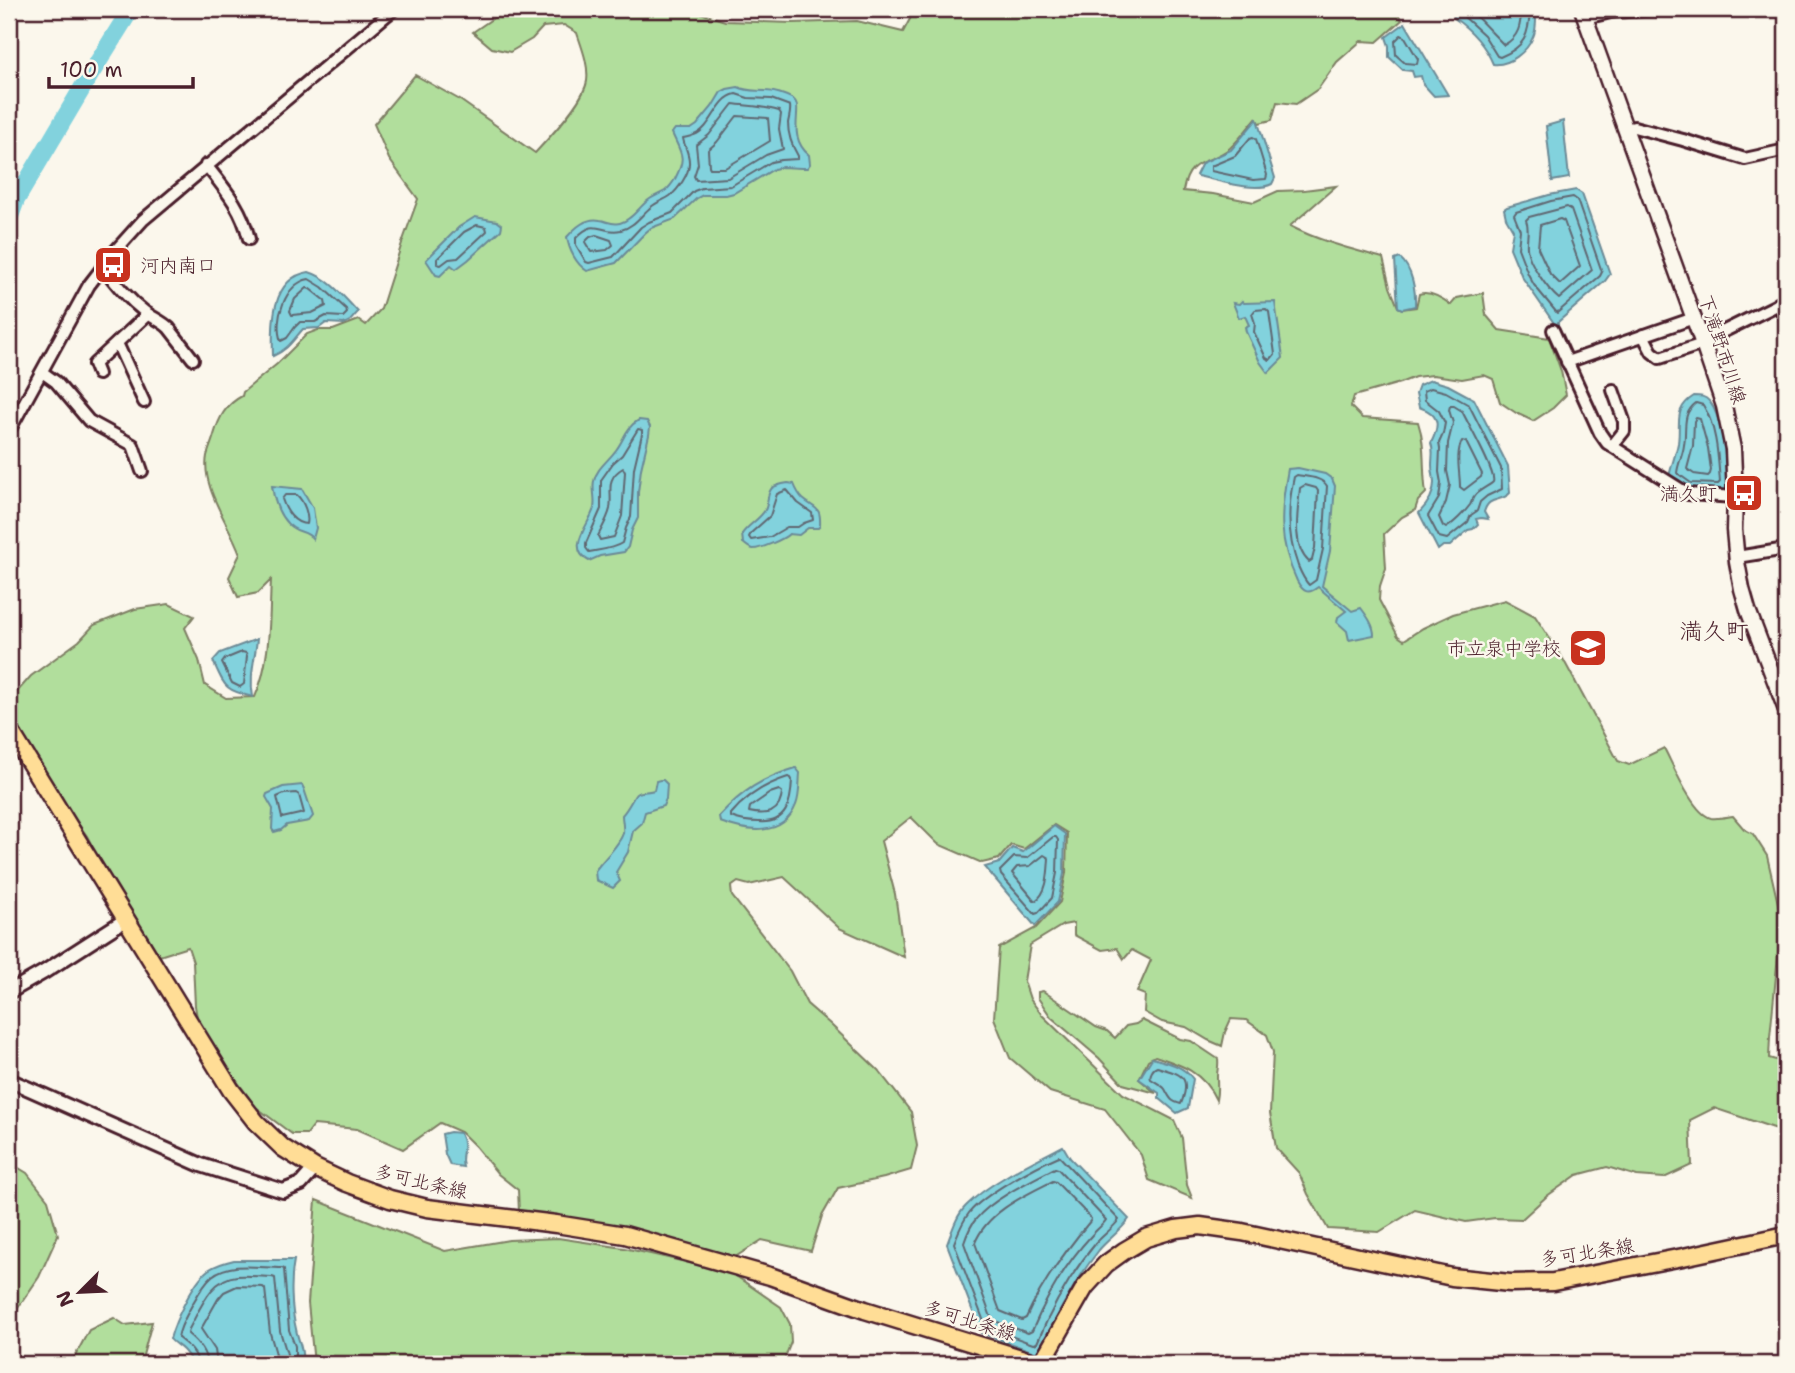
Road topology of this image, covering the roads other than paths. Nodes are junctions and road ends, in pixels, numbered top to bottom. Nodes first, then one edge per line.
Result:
1 (394, 9) edge
2 (1659, 9) edge
3 (1584, 13) edge
4 (1626, 129) junction
5 (1786, 150) edge
6 (206, 165) junction
7 (248, 239) dead end
8 (97, 254) dead end
9 (104, 266) junction
10 (1782, 302) edge
11 (148, 314) junction
12 (1694, 318) junction
13 (1786, 319) edge
14 (1553, 330) dead end
15 (1643, 335) junction
16 (117, 343) junction
17 (1703, 343) junction
18 (193, 359) dead end
19 (1567, 362) junction
20 (42, 372) junction
21 (98, 374) dead end
22 (1613, 390) dead end
23 (144, 402) dead end
24 (9, 431) edge
25 (1612, 446) junction
26 (142, 471) dead end
27 (1735, 497) junction
28 (1786, 549) edge
29 (1737, 557) junction
30 (1786, 709) edge
31 (9, 729) edge
32 (125, 920) junction
33 (9, 992) edge
34 (9, 1080) edge
35 (315, 1168) junction
36 (1786, 1235) edge
37 (1041, 1364) edge

1 - 6 street
2 - 3 street
3 - 4 main road, 下滝野市川線
4 - 5 street
4 - 12 main road, 下滝野市川線
6 - 7 street
6 - 9 street
8 - 9 street
9 - 11 street
9 - 20 street
10 - 13 street
10 - 17 street
11 - 16 street
11 - 18 street
12 - 15 street
12 - 17 main road, 下滝野市川線
14 - 19 street
15 - 17 street
15 - 19 street
16 - 21 street
16 - 23 street
17 - 27 main road, 下滝野市川線
19 - 25 street
20 - 24 street
20 - 26 street
22 - 25 street
25 - 27 street
27 - 29 main road, 下滝野市川線
28 - 29 street
29 - 30 main road, 下滝野市川線
31 - 32 main road, 多可北条線
32 - 33 street
32 - 35 main road, 多可北条線
34 - 35 street
35 - 37 main road, 多可北条線
36 - 37 main road, 多可北条線

